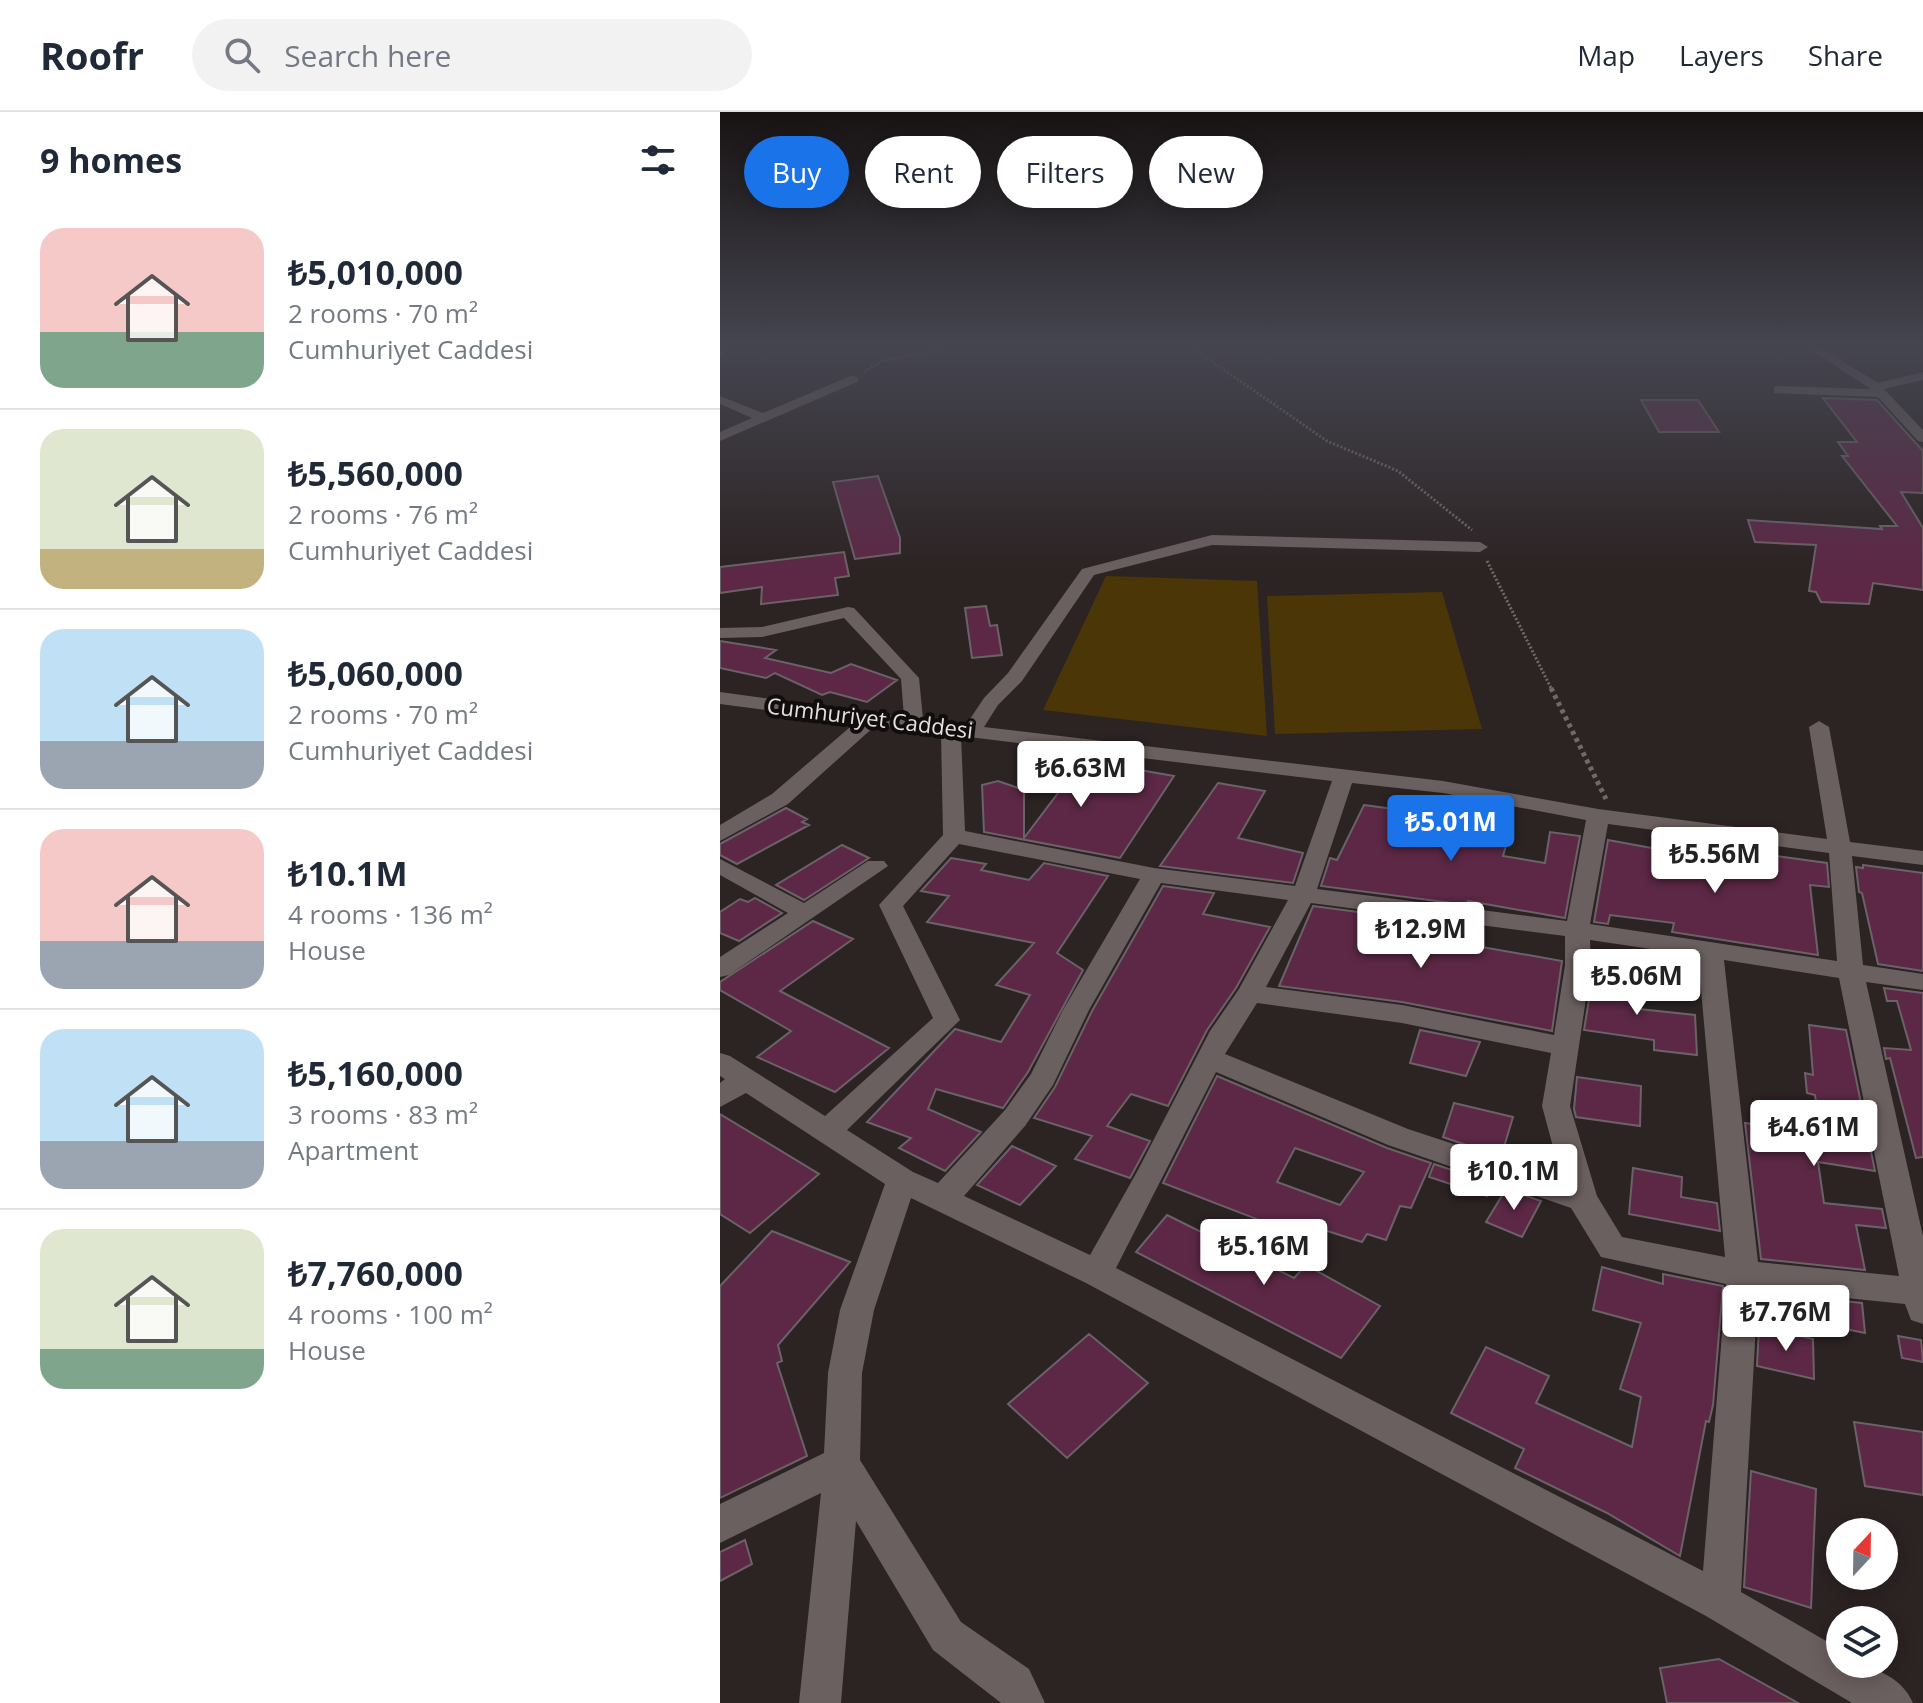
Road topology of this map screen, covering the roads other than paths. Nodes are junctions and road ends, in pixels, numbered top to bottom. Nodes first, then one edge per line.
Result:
1 (756, 421) edge
2 (1907, 421) edge
3 (720, 437) edge
4 (1923, 438) edge
5 (1480, 547) road end
6 (720, 633) edge
7 (720, 698) edge
8 (871, 719) junction
9 (914, 724) junction
10 (1819, 727) dead end
11 (961, 730) junction
12 (1344, 776) junction
13 (1606, 817) junction
14 (720, 834) edge
15 (954, 836) junction
16 (1840, 849) junction
17 (1923, 858) edge
18 (720, 866) edge
19 (876, 866) dead end
20 (1154, 875) junction
21 (1304, 893) junction
22 (805, 913) junction
23 (1577, 930) junction
24 (1710, 950) junction
25 (720, 969) edge
26 (1851, 972) junction
27 (1923, 982) edge
28 (1250, 993) junction
29 (1566, 1047) junction
30 (1209, 1058) junction
31 (728, 1079) edge
32 (828, 1131) junction
33 (902, 1180) junction
34 (943, 1198) junction
35 (1582, 1199) junction
36 (1097, 1273) junction
37 (1743, 1274) junction
38 (1922, 1298) edge
39 (842, 1463) junction
40 (720, 1524) edge
41 (1720, 1602) junction
42 (820, 1703) edge
43 (1024, 1703) edge
44 (1892, 1703) edge

1 - 3 street
2 - 4 street
5 - 11 street
6 - 9 street
7 - 8 street, Cumhuriyet Caddesi
8 - 9 street, Cumhuriyet Caddesi
8 - 14 street
9 - 11 street, Cumhuriyet Caddesi
10 - 16 street
11 - 12 street, Cumhuriyet Caddesi
11 - 15 street
12 - 13 street, Cumhuriyet Caddesi
12 - 21 street
13 - 16 street, Cumhuriyet Caddesi
13 - 23 street
15 - 20 street
15 - 32 street
16 - 17 street, Cumhuriyet Caddesi
16 - 26 street
18 - 22 street
19 - 22 street
20 - 21 street
20 - 34 street
21 - 23 street
21 - 28 street
22 - 25 street
23 - 24 street
23 - 29 street
24 - 26 street
24 - 37 street
26 - 27 street
26 - 38 street
28 - 29 street
28 - 30 street
29 - 35 street
30 - 35 street
30 - 36 street
31 - 32 street
32 - 33 street
33 - 34 street
33 - 39 street
34 - 36 street
35 - 37 street
36 - 41 street
37 - 38 street
37 - 41 street
39 - 40 street
39 - 42 street
39 - 43 street
41 - 44 street

